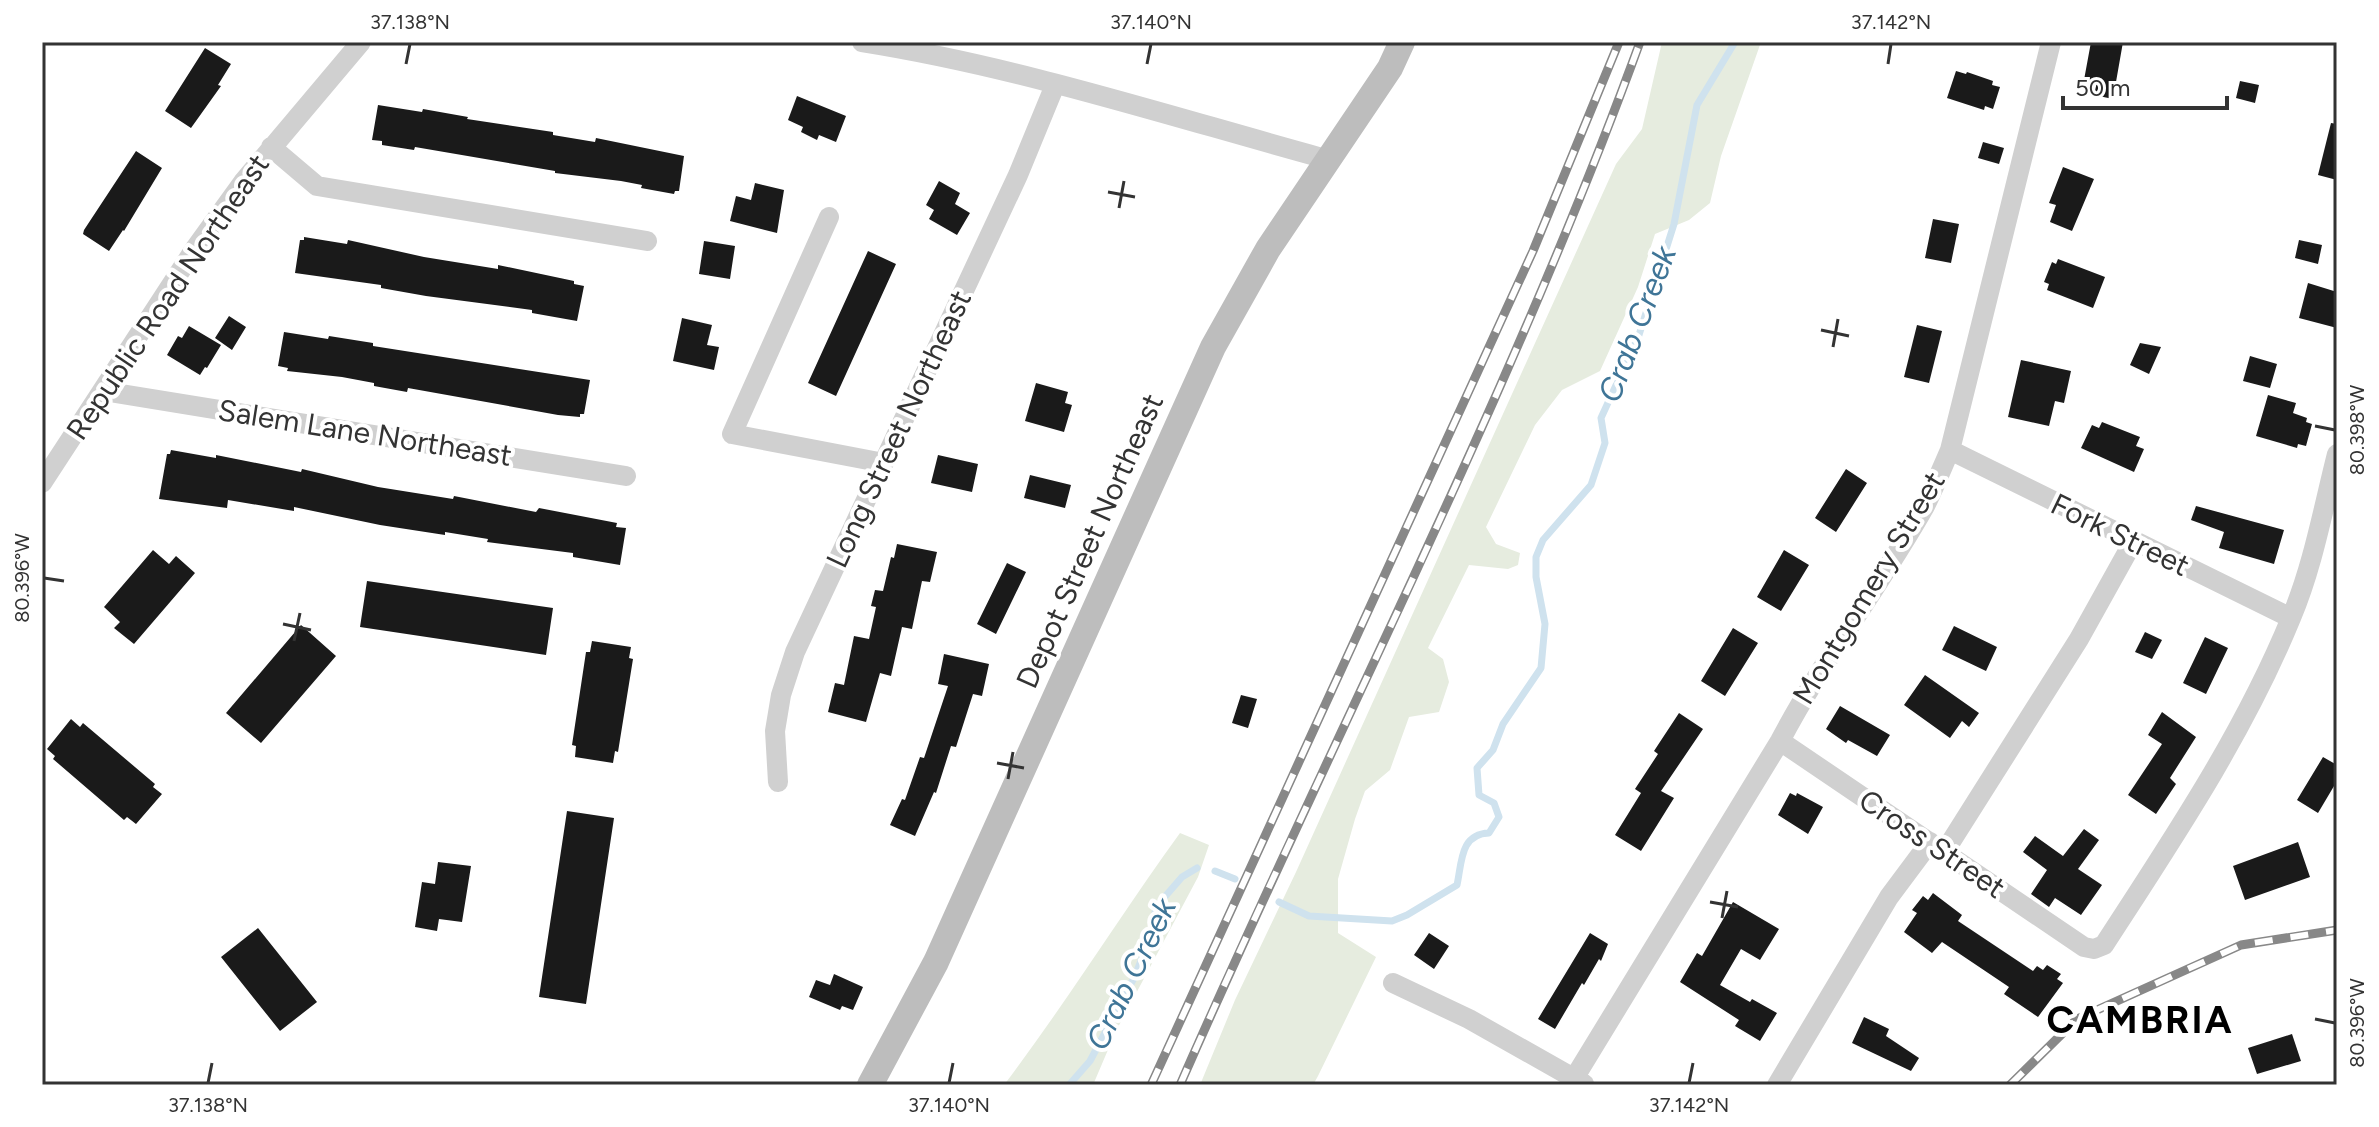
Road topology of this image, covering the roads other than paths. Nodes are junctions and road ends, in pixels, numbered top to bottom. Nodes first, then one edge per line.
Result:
1 (361, 42) edge
2 (862, 42) edge
3 (1402, 42) edge
4 (2051, 42) edge
5 (1055, 85) junction
6 (271, 147) junction
7 (1330, 160) junction
8 (829, 217) dead end
9 (647, 241) dead end
10 (103, 391) junction
11 (1950, 450) junction
12 (2337, 454) edge
13 (884, 463) junction
14 (626, 476) dead end
15 (42, 483) edge
16 (2133, 542) junction
17 (2291, 618) junction
18 (1780, 741) junction
19 (778, 782) dead end
20 (1938, 847) junction
21 (1393, 983) dead end
22 (1577, 1082) edge
23 (870, 1085) edge
24 (1777, 1085) edge

1 - 6 street, Republic Road Northeast
2 - 5 street
3 - 7 main road, Depot Street Northeast
4 - 11 street, Montgomery Street
5 - 7 street
5 - 13 street, Long Street Northeast
6 - 9 street
6 - 10 street, Republic Road Northeast
7 - 23 main road, Depot Street Northeast
8 - 13 street
10 - 14 street, Salem Lane Northeast
10 - 15 street, Republic Road Northeast
11 - 16 street, Fork Street
11 - 18 street, Montgomery Street
12 - 17 street
13 - 19 street, Long Street Northeast
16 - 17 street, Fork Street
16 - 20 street
17 - 20 street, Cross Street
18 - 20 street, Cross Street
18 - 22 street, Montgomery Street
20 - 24 street
21 - 22 street

